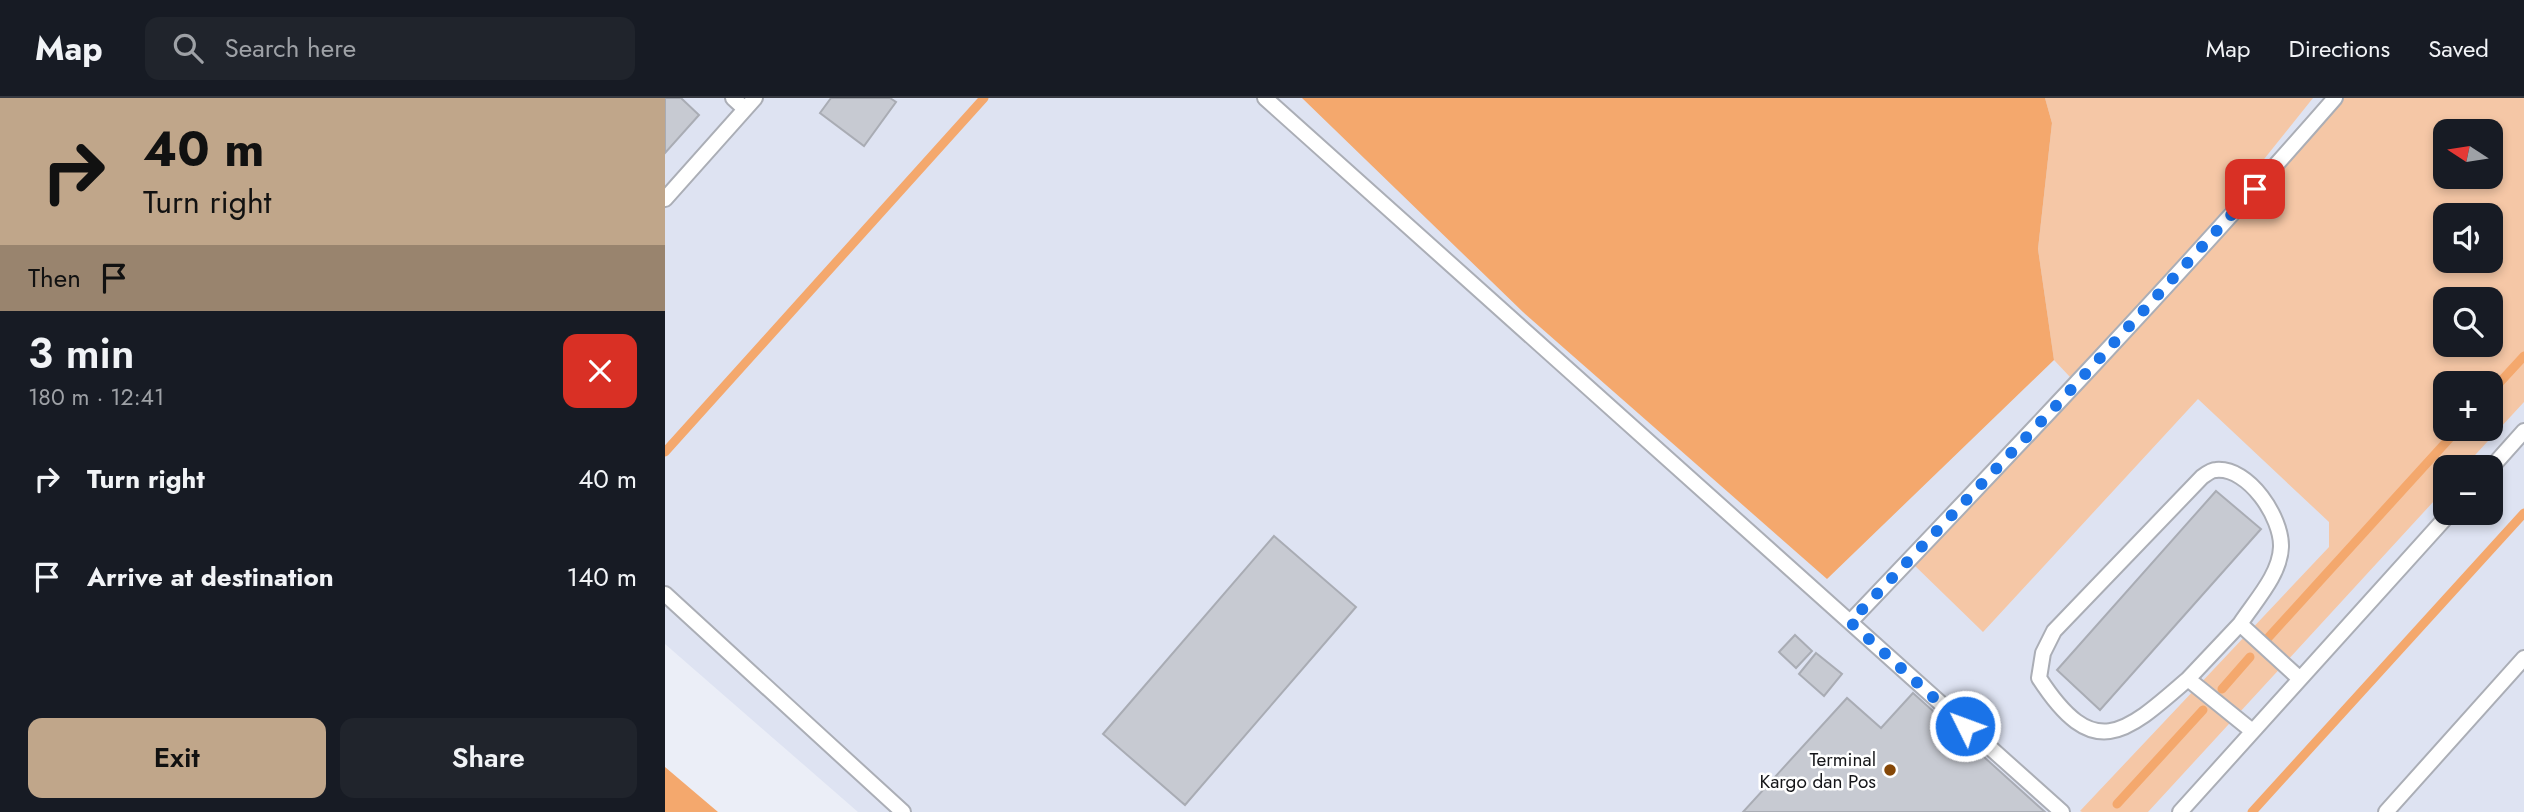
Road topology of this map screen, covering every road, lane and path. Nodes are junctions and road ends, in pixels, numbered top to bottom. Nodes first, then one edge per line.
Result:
1 (733, 98) edge
2 (1265, 98) edge
3 (2335, 98) edge
4 (750, 104) edge
5 (665, 199) edge
6 (2524, 431) edge
7 (2503, 455) edge
8 (2439, 525) edge
9 (665, 594) edge
10 (1850, 622) junction
11 (2240, 624) junction
12 (2524, 658) edge
13 (2188, 679) junction
14 (2300, 679) junction
15 (2251, 730) junction
16 (903, 812) edge
17 (2062, 812) edge
18 (2180, 812) edge
19 (2386, 812) edge

1 - 4 lane
2 - 10 lane
3 - 10 lane
4 - 5 lane
6 - 7 lane
8 - 14 lane
9 - 16 lane
10 - 17 lane
11 - 13 lane
11 - 13 lane
11 - 14 lane
12 - 19 lane
13 - 15 lane
14 - 15 lane
15 - 18 lane

